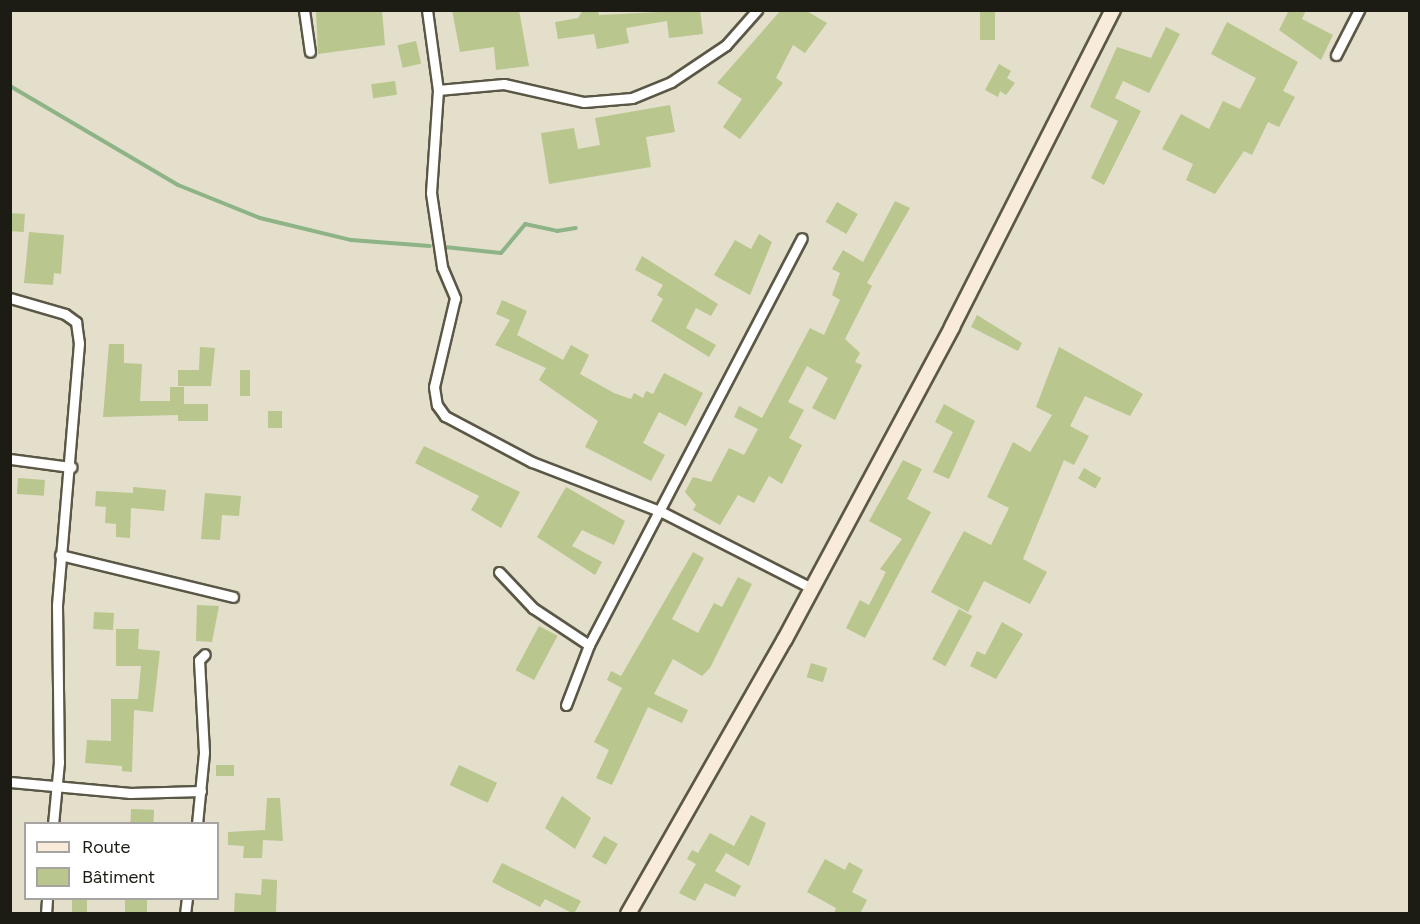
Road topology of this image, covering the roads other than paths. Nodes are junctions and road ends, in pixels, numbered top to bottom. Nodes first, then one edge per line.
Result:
1 (304, 10) edge
2 (427, 10) edge
3 (757, 10) edge
4 (1113, 10) edge
5 (1359, 10) edge
6 (310, 52) dead end
7 (1336, 55) dead end
8 (438, 90) junction
9 (802, 238) dead end
10 (10, 298) edge
11 (10, 459) edge
12 (71, 467) junction
13 (662, 512) junction
14 (60, 555) junction
15 (499, 572) dead end
16 (811, 588) junction
17 (233, 597) dead end
18 (589, 645) junction
19 (205, 654) dead end
20 (566, 705) dead end
21 (10, 782) edge
22 (55, 789) junction
23 (201, 791) junction
24 (53, 822) edge
25 (197, 822) edge
26 (628, 914) edge

1 - 6 street
2 - 8 street
3 - 8 street
4 - 16 street
5 - 7 street
8 - 13 street
9 - 13 street
10 - 12 street
11 - 12 street
12 - 14 street
13 - 16 street
13 - 18 street
14 - 17 street
14 - 22 street
15 - 18 street
16 - 26 street
18 - 20 street
19 - 23 street
21 - 22 street
22 - 23 street
22 - 24 street
23 - 25 street

